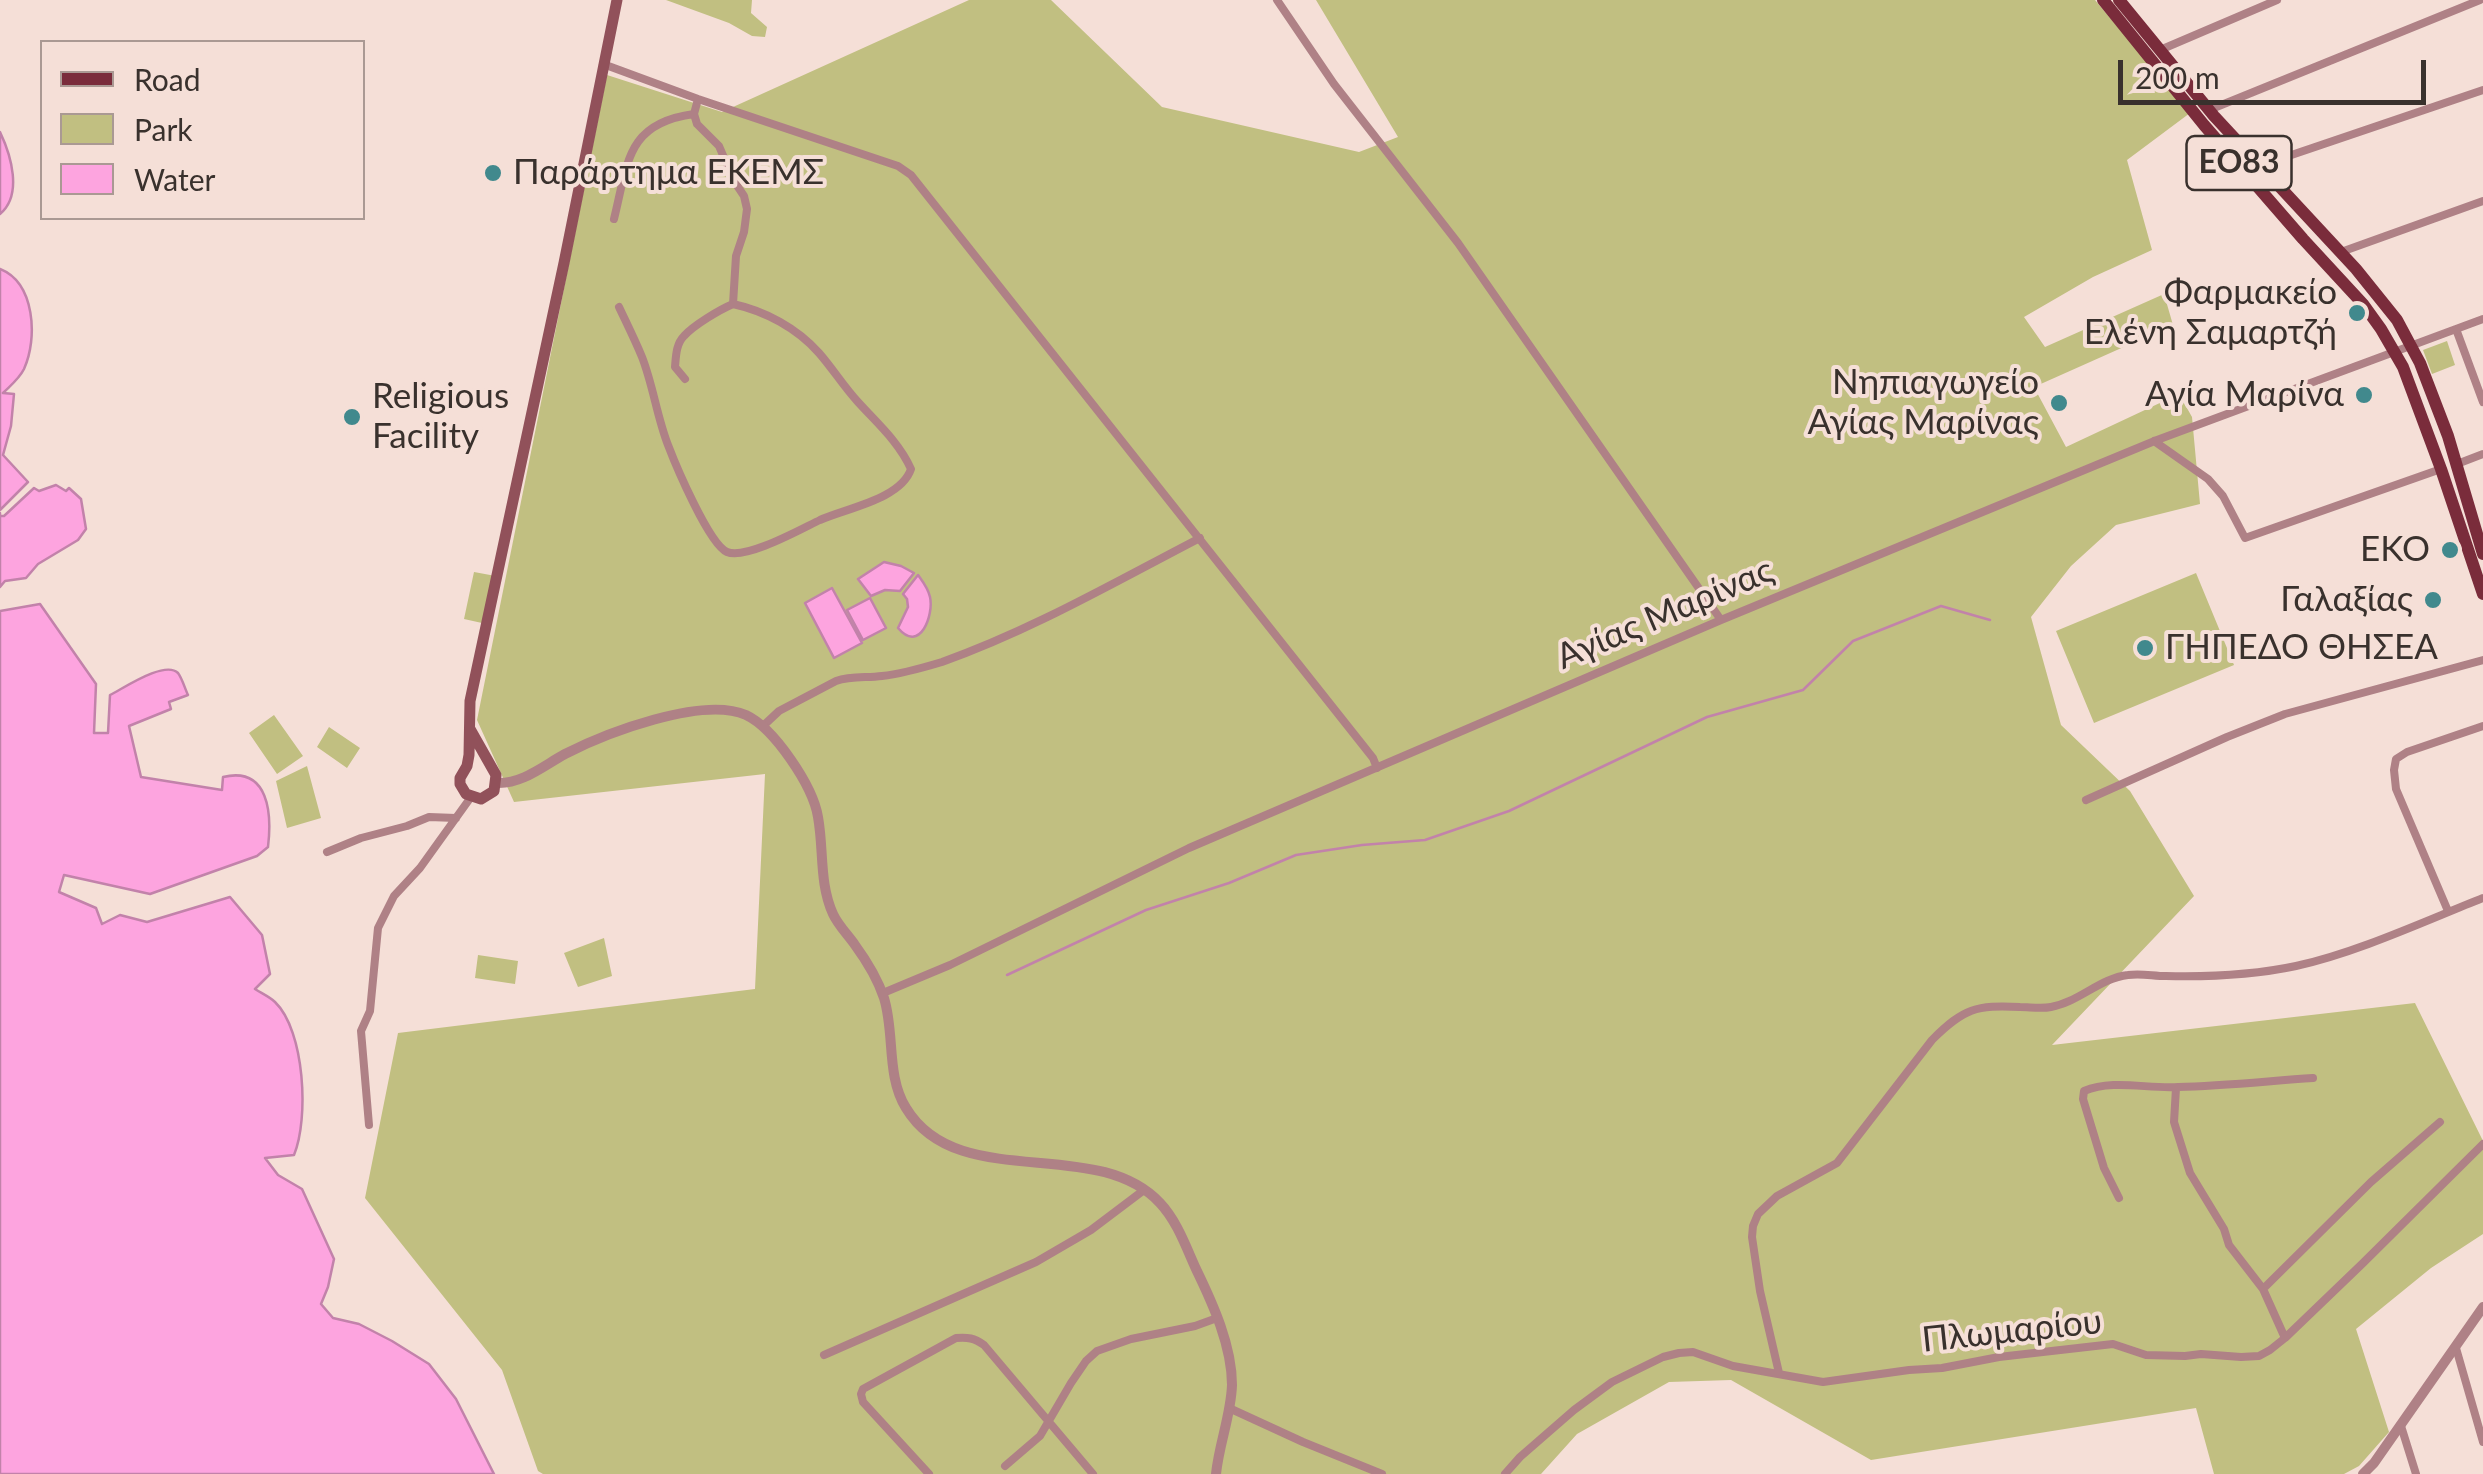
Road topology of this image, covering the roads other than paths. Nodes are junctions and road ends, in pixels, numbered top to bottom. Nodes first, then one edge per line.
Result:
1 (617, 0) edge
2 (1277, 0) edge
3 (2103, 0) edge
4 (2119, 0) edge
5 (2277, 0) edge
6 (2480, 0) edge
7 (2160, 50) junction
8 (603, 64) junction
9 (2483, 90) edge
10 (698, 99) junction
11 (2209, 110) junction
12 (694, 114) junction
13 (2259, 166) junction
14 (2483, 201) edge
15 (614, 219) dead end
16 (2340, 252) junction
17 (732, 304) junction
18 (619, 308) dead end
19 (2483, 319) edge
20 (2456, 329) junction
21 (2412, 345) junction
22 (2395, 352) junction
23 (685, 379) dead end
24 (2483, 402) edge
25 (2154, 441) junction
26 (2483, 454) edge
27 (2457, 464) junction
28 (2442, 469) junction
29 (1200, 538) junction
30 (2483, 554) edge
31 (2483, 594) edge
32 (1721, 620) junction
33 (2483, 660) edge
34 (762, 726) junction
35 (2483, 726) edge
36 (470, 728) junction
37 (467, 766) junction
38 (490, 766) junction
39 (1377, 768) junction
40 (496, 783) junction
41 (470, 797) junction
42 (2086, 800) dead end
43 (456, 818) junction
44 (327, 852) dead end
45 (2483, 898) edge
46 (2448, 912) junction
47 (883, 993) junction
48 (2312, 1078) dead end
49 (2176, 1088) junction
50 (2440, 1122) dead end
51 (369, 1124) dead end
52 (2483, 1144) edge
53 (1144, 1190) junction
54 (2119, 1198) dead end
55 (2263, 1289) junction
56 (2483, 1307) edge
57 (1217, 1318) junction
58 (2284, 1338) junction
59 (2456, 1348) junction
60 (824, 1355) dead end
61 (1778, 1373) junction
62 (1229, 1408) junction
63 (1049, 1424) junction
64 (2401, 1426) junction
65 (2483, 1442) edge
66 (1005, 1466) dead end
67 (2375, 1468) edge
68 (929, 1474) edge
69 (1093, 1474) edge
70 (1216, 1474) edge
71 (1382, 1474) edge
72 (1505, 1474) edge
73 (2363, 1474) edge
74 (2416, 1474) edge

1 - 8 main road
2 - 32 street
3 - 22 main road, ΕΟ83
4 - 7 main road, ΕΟ83
5 - 7 street
6 - 11 street
7 - 11 main road, ΕΟ83
8 - 10 street
8 - 36 main road
9 - 13 street
10 - 12 street
10 - 29 street
11 - 13 main road, ΕΟ83
12 - 15 street
12 - 17 street
13 - 16 main road, ΕΟ83
14 - 16 street
16 - 21 main road, ΕΟ83
17 - 18 street
17 - 23 street
19 - 20 street, Αγίας Μαρίνας
20 - 21 street, Αγίας Μαρίνας
20 - 24 street
21 - 22 street, Αγίας Μαρίνας
21 - 27 main road, ΕΟ83
22 - 25 street, Αγίας Μαρίνας
22 - 28 main road, ΕΟ83
25 - 28 street
25 - 32 street, Αγίας Μαρίνας
26 - 27 street
27 - 30 main road, ΕΟ83
28 - 31 main road, ΕΟ83
29 - 34 street
29 - 39 street
32 - 39 street, Αγίας Μαρίνας
33 - 42 street
34 - 40 street
34 - 47 street
35 - 46 street
36 - 37 main road
36 - 38 main road
37 - 38 main road
37 - 41 main road
38 - 40 main road
39 - 47 street, Αγίας Μαρίνας
40 - 41 main road
41 - 43 street
43 - 44 street
43 - 51 street
45 - 46 street
46 - 61 street
47 - 53 street
48 - 49 street
49 - 54 street
49 - 55 street
50 - 55 street
52 - 58 street, Πλωμαρίου
53 - 57 street
53 - 60 street
55 - 58 street
56 - 59 street
57 - 62 street
57 - 63 street
58 - 61 street, Πλωμαρίου
59 - 64 street
59 - 65 street
61 - 72 street, Πλωμαρίου
62 - 70 street
62 - 71 street
63 - 66 street
63 - 68 street
63 - 69 street
64 - 67 street
64 - 74 street
67 - 73 street

